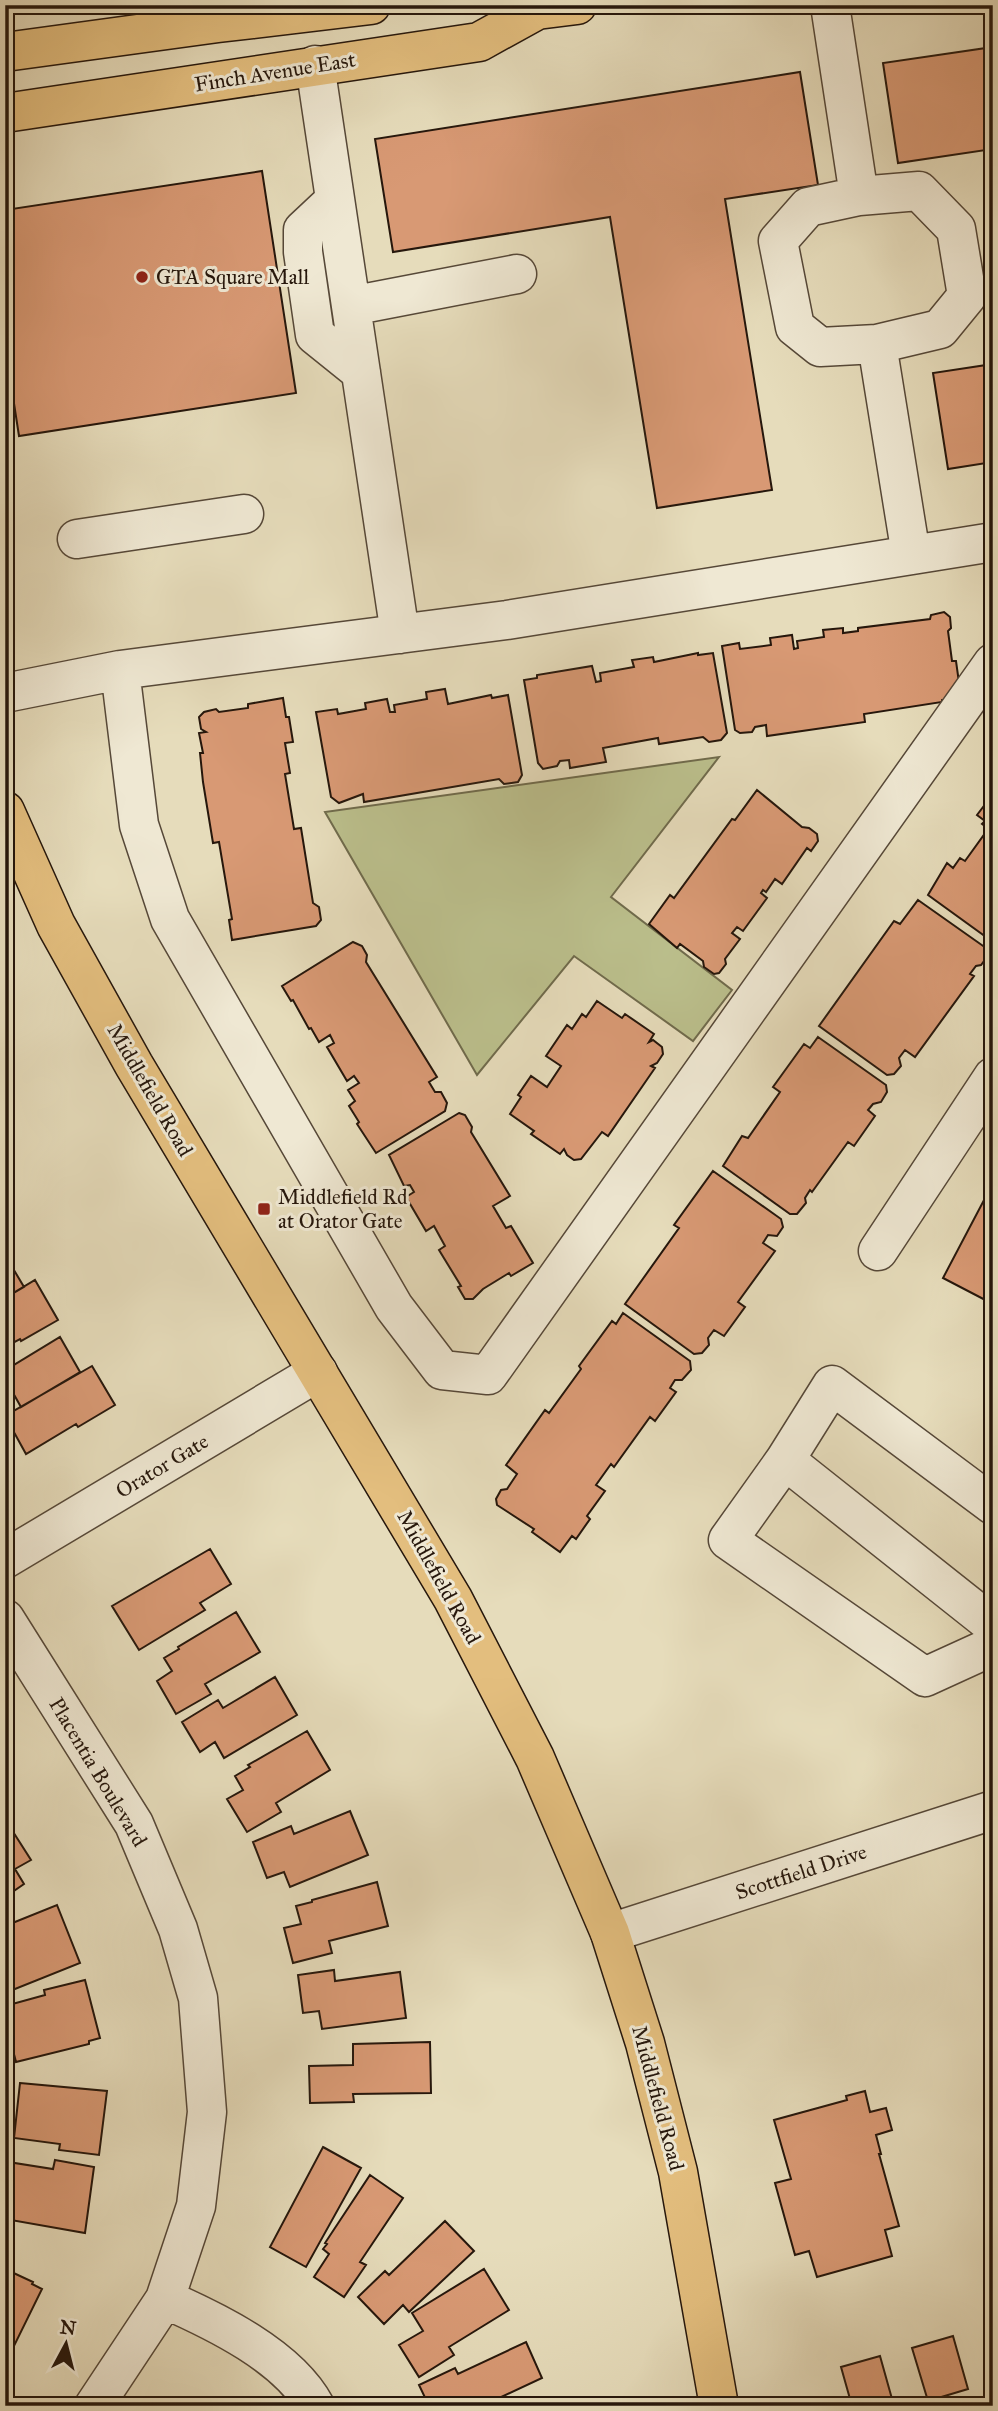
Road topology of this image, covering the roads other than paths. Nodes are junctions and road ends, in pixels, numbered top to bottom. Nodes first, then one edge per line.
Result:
1 (371, 5) edge
2 (577, 5) edge
3 (830, 5) edge
4 (530, 7) edge
5 (5, 52) edge
6 (315, 65) junction
7 (5, 113) edge
8 (859, 196) junction
9 (335, 200) junction
10 (517, 274) dead end
11 (351, 306) junction
12 (877, 344) junction
13 (361, 372) junction
14 (244, 514) dead end
15 (77, 539) dead end
16 (993, 542) edge
17 (911, 555) junction
18 (400, 634) junction
19 (993, 663) edge
20 (120, 670) junction
21 (5, 693) edge
22 (5, 811) edge
23 (993, 1077) edge
24 (878, 1251) dead end
25 (318, 1372) junction
26 (785, 1461) junction
27 (993, 1505) edge
28 (5, 1559) edge
29 (5, 1619) edge
30 (993, 1625) edge
31 (993, 1646) edge
32 (993, 1810) edge
33 (610, 1933) junction
34 (165, 2299) junction
35 (94, 2406) edge
36 (315, 2406) edge
37 (719, 2406) edge

1 - 5 main road
2 - 4 main road, Finch Avenue East
3 - 8 street
4 - 6 main road, Finch Avenue East
6 - 7 main road, Finch Avenue East
6 - 9 street
8 - 12 street
8 - 12 street
9 - 11 street
9 - 13 street
10 - 11 street
11 - 13 street
12 - 17 street
13 - 18 street
14 - 15 street
16 - 17 street
17 - 18 street
18 - 20 street
19 - 20 street
20 - 21 street
22 - 25 main road, Middlefield Road
23 - 24 street
25 - 28 street, Orator Gate
25 - 33 main road, Middlefield Road
26 - 27 street
26 - 30 street
26 - 31 street
29 - 34 street, Placentia Boulevard
32 - 33 street, Scottfield Drive
33 - 37 main road, Middlefield Road
34 - 35 street, Placentia Boulevard
34 - 36 street

